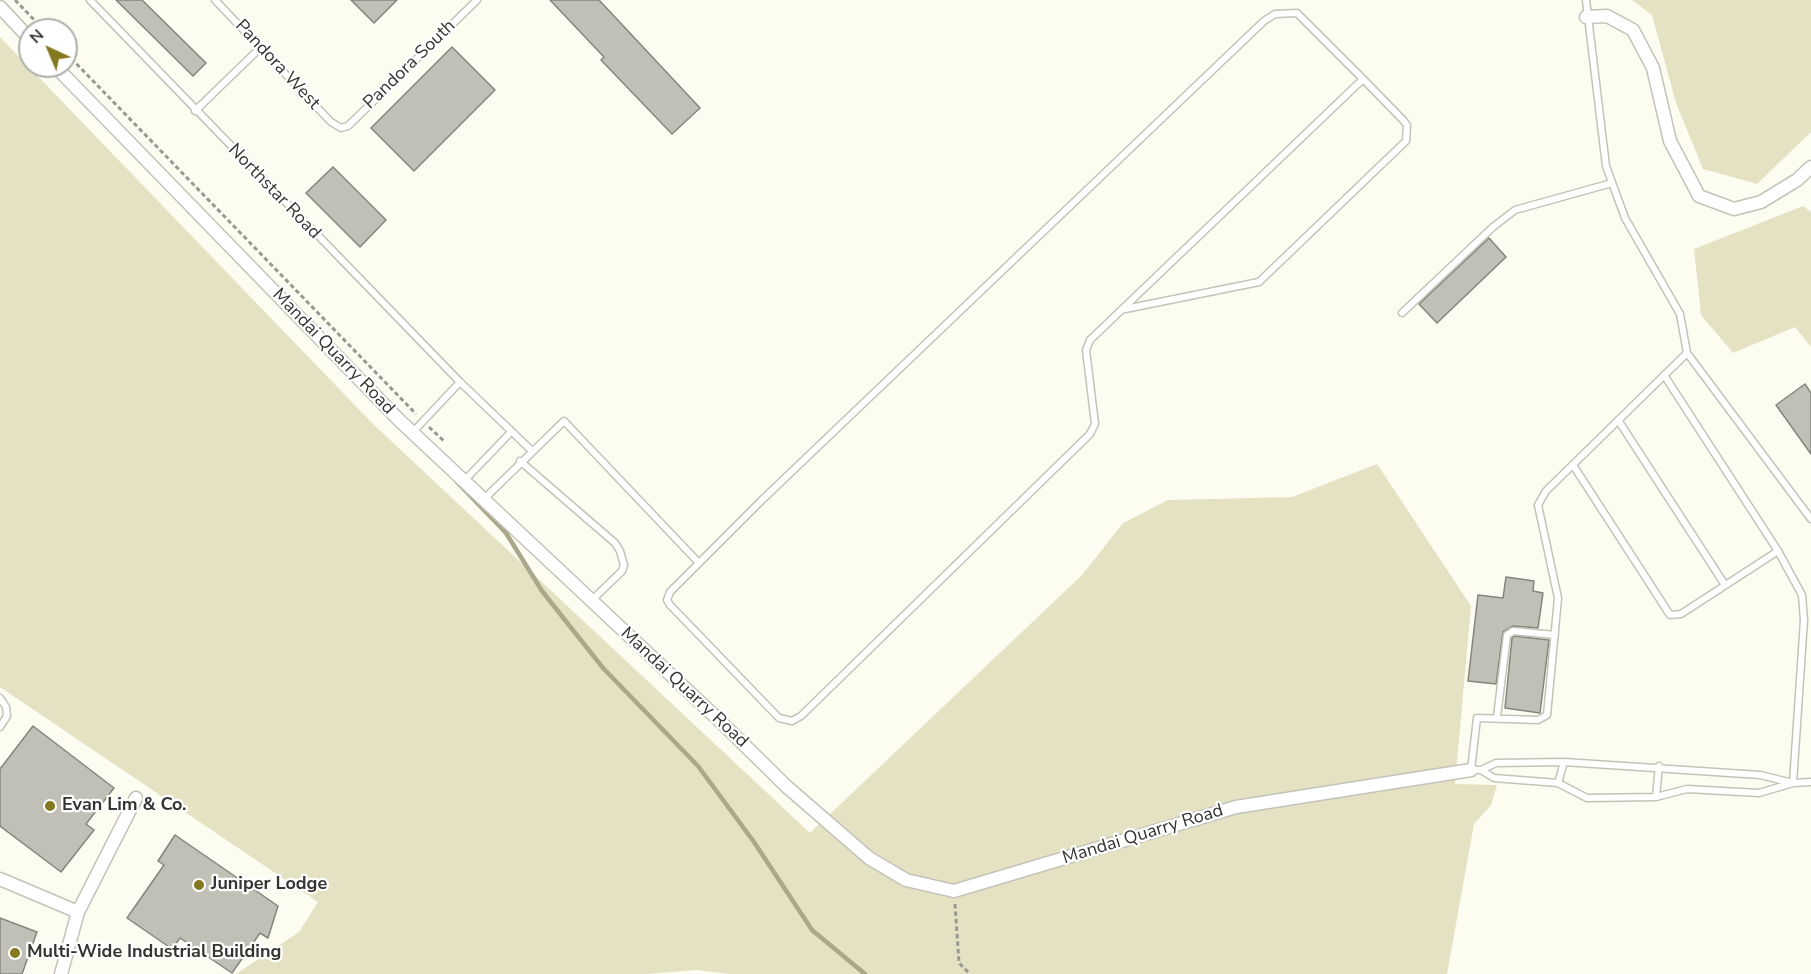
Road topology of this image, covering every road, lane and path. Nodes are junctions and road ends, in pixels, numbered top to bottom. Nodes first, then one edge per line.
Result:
1 (15, 0) edge
2 (90, 0) edge
3 (215, 0) edge
4 (477, 0) edge
5 (1586, 0) edge
6 (0, 7) edge
7 (1586, 17) junction
8 (32, 18) edge
9 (18, 26) edge
10 (261, 48) junction
11 (78, 65) edge
12 (66, 78) edge
13 (1363, 79) junction
14 (195, 111) junction
15 (341, 128) joint
16 (1811, 167) edge
17 (1612, 183) junction
18 (1125, 309) junction
19 (1402, 313) dead end
20 (1686, 353) junction
21 (1664, 375) junction
22 (460, 382) junction
23 (1618, 420) junction
24 (423, 422) junction
25 (511, 432) junction
26 (412, 433) junction
27 (449, 446) dead end
28 (531, 450) junction
29 (520, 461) junction
30 (1572, 465) junction
31 (464, 481) junction
32 (484, 499) junction
33 (1811, 519) edge
34 (1779, 551) junction
35 (699, 563) junction
36 (1725, 585) junction
37 (591, 602) junction
38 (1555, 635) junction
39 (0, 698) edge
40 (1497, 717) junction
41 (0, 727) edge
42 (1564, 762) junction
43 (1659, 766) junction
44 (1476, 770) junction
45 (1811, 782) edge
46 (1558, 783) junction
47 (1793, 783) junction
48 (1656, 797) junction
49 (136, 798) dead end
50 (0, 879) edge
51 (954, 891) junction
52 (78, 912) junction
53 (61, 974) edge
54 (970, 974) edge

1 - 8 path
2 - 14 lane, Northstar Road
3 - 10 lane, Pandora West
4 - 15 lane, Pandora South
5 - 7 lane
6 - 9 street
7 - 16 street
7 - 17 lane
10 - 14 lane
10 - 15 lane, Pandora West
11 - 24 path
12 - 26 street, Mandai Quarry Road
13 - 18 lane
13 - 18 lane
13 - 35 lane
14 - 22 lane, Northstar Road
17 - 19 lane
17 - 20 lane
18 - 35 lane
20 - 21 lane
20 - 33 lane
21 - 23 lane
21 - 34 lane
22 - 24 lane
22 - 25 lane, Northstar Road
23 - 30 lane
23 - 36 lane
24 - 26 lane
24 - 27 path
25 - 28 lane, Northstar Road
25 - 31 lane
26 - 31 street, Mandai Quarry Road
28 - 29 lane
28 - 35 lane
29 - 32 lane
29 - 37 lane
30 - 36 lane
30 - 38 lane
31 - 32 street, Mandai Quarry Road
32 - 37 street, Mandai Quarry Road
34 - 36 lane
34 - 47 lane
37 - 51 street, Mandai Quarry Road
38 - 40 lane
38 - 40 lane
39 - 41 lane
40 - 44 lane
42 - 43 lane, Mandai Quarry Road
42 - 44 lane, Mandai Quarry Road
42 - 46 lane
43 - 47 lane, Mandai Quarry Road
43 - 48 lane
44 - 46 lane, Mandai Quarry Road
44 - 51 street, Mandai Quarry Road
45 - 47 lane
46 - 48 lane, Mandai Quarry Road
47 - 48 lane, Mandai Quarry Road
49 - 52 street
50 - 52 street
51 - 54 path
52 - 53 street

